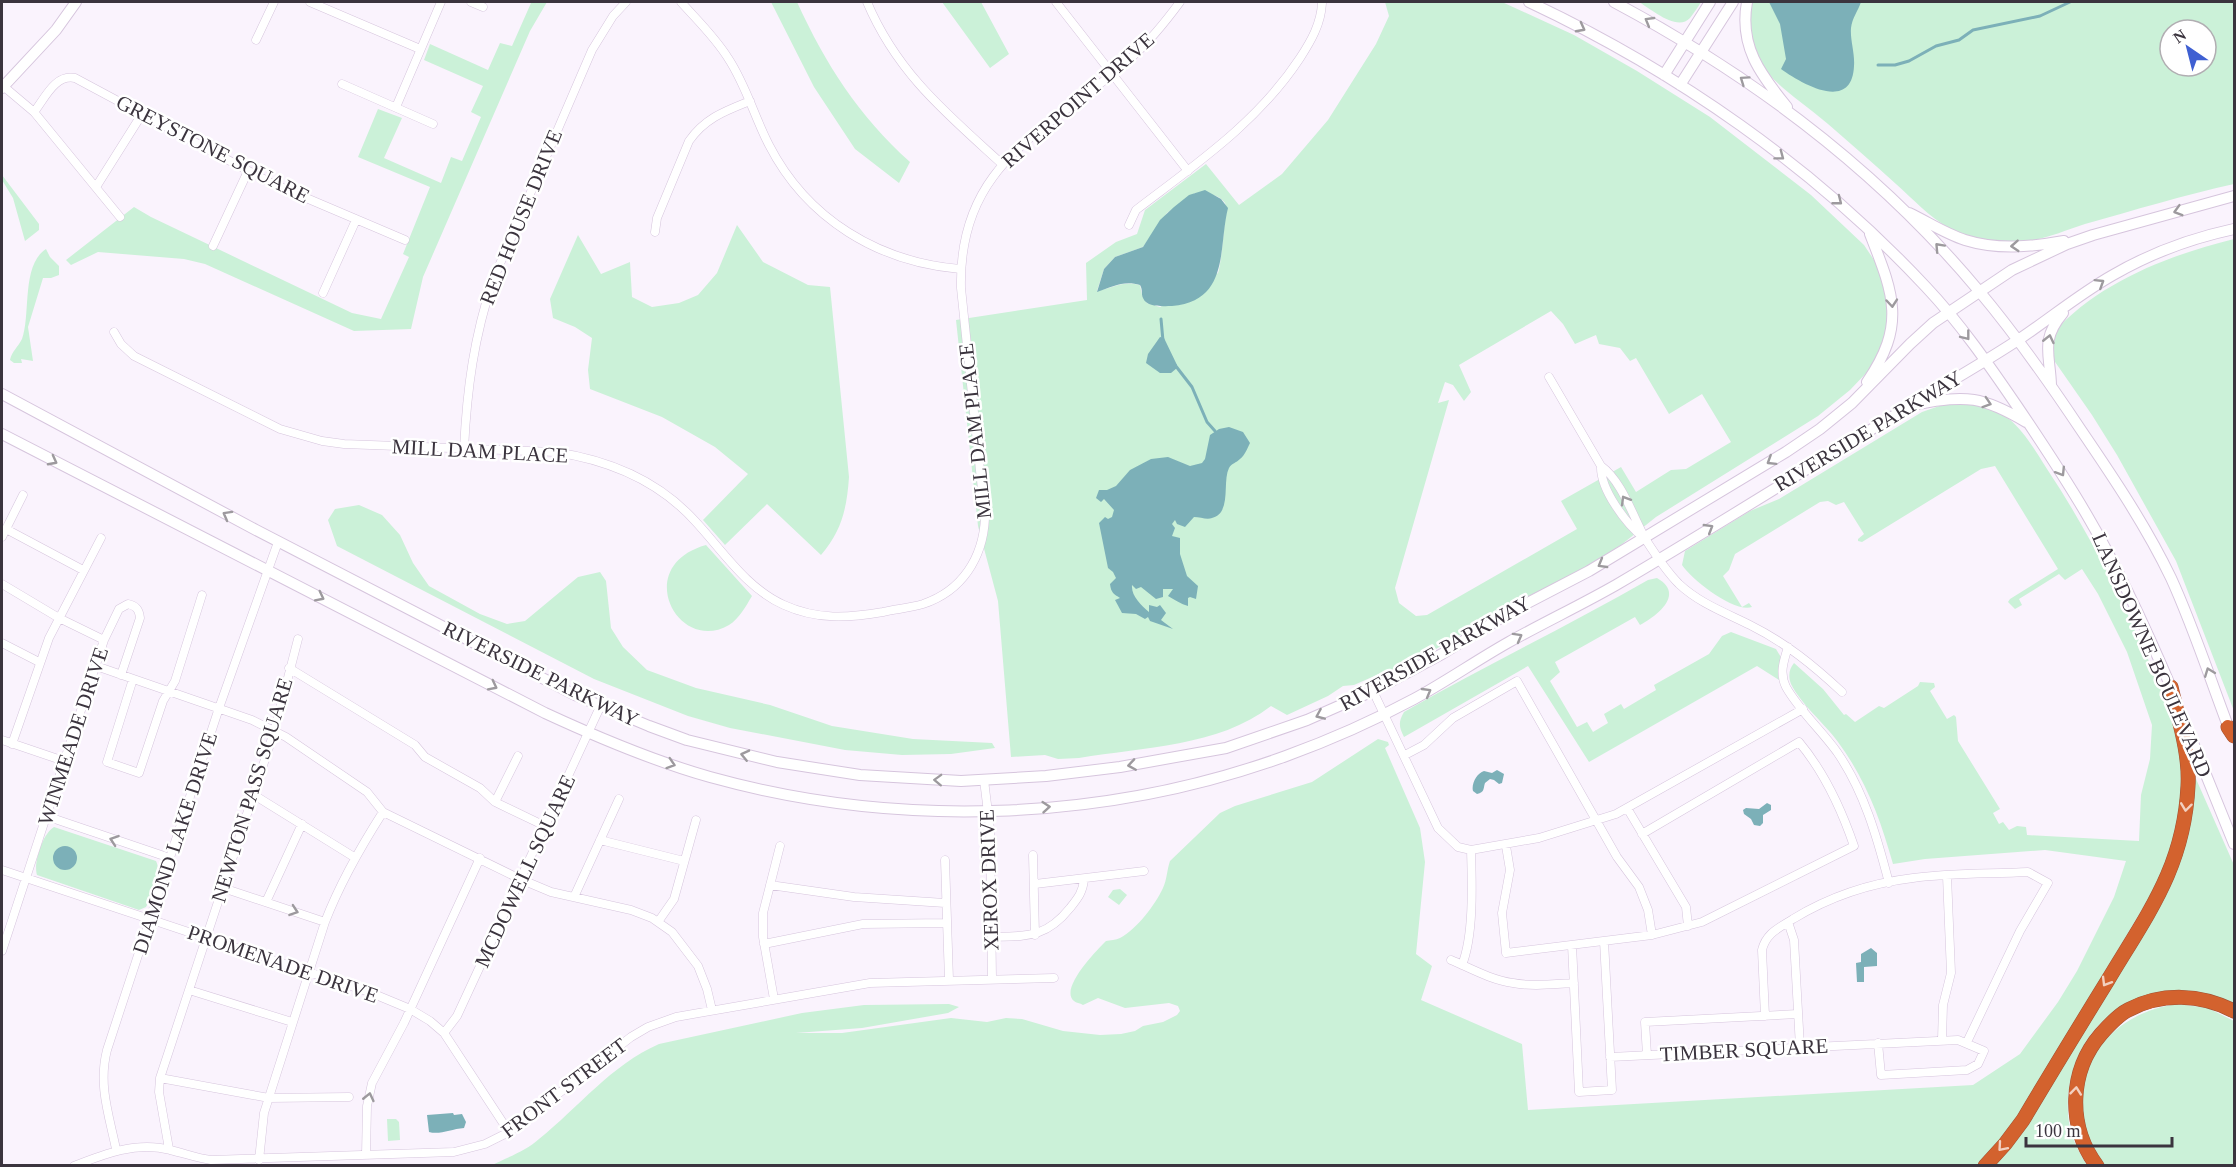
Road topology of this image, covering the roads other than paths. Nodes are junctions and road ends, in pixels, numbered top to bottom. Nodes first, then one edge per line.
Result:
1 (274, 2) edge
2 (310, 2) edge
3 (441, 2) edge
4 (471, 2) edge
5 (626, 2) edge
6 (681, 2) edge
7 (867, 2) edge
8 (1056, 2) edge
9 (1180, 2) edge
10 (1529, 2) edge
11 (1614, 2) edge
12 (1710, 2) edge
13 (1733, 2) edge
14 (1747, 2) edge
15 (73, 3) edge
16 (1322, 3) dead end
17 (483, 7) dead end
18 (256, 40) dead end
19 (1684, 41) junction
20 (420, 49) junction
21 (1700, 51) junction
22 (1112, 75) junction
23 (1664, 75) junction
24 (342, 84) dead end
25 (1680, 85) junction
26 (2, 87) edge
27 (750, 101) junction
28 (396, 107) junction
29 (34, 112) junction
30 (142, 114) junction
31 (1797, 118) junction
32 (433, 124) dead end
33 (1002, 164) junction
34 (248, 171) junction
35 (1188, 171) junction
36 (96, 188) junction
37 (2235, 196) edge
38 (1903, 210) junction
39 (120, 217) dead end
40 (356, 220) junction
41 (1129, 225) dead end
42 (1867, 228) junction
43 (2235, 229) edge
44 (655, 232) dead end
45 (2093, 235) junction
46 (405, 240) dead end
47 (213, 246) dead end
48 (960, 269) junction
49 (1979, 291) junction
50 (323, 293) dead end
51 (2074, 301) junction
52 (1947, 311) junction
53 (114, 332) dead end
54 (2017, 340) junction
55 (1985, 360) junction
56 (1550, 377) dead end
57 (2051, 385) junction
58 (2, 394) edge
59 (1852, 403) junction
60 (1909, 406) junction
61 (2029, 424) junction
62 (2, 434) edge
63 (464, 448) junction
64 (24, 495) dead end
65 (6, 529) junction
66 (2, 537) edge
67 (101, 538) dead end
68 (1645, 538) junction
69 (278, 542) junction
70 (1659, 558) junction
71 (83, 570) junction
72 (268, 570) junction
73 (2, 584) edge
74 (202, 595) dead end
75 (59, 618) junction
76 (298, 639) dead end
77 (104, 640) junction
78 (2, 643) edge
79 (1788, 647) junction
80 (39, 662) junction
81 (96, 666) junction
82 (290, 668) junction
83 (120, 675) junction
84 (133, 679) junction
85 (2171, 687) junction
86 (168, 690) junction
87 (1373, 691) junction
88 (1842, 692) dead end
89 (600, 706) junction
90 (219, 708) junction
91 (1803, 710) junction
92 (1384, 714) junction
93 (2231, 731) edge
94 (274, 732) junction
95 (588, 733) junction
96 (2, 740) edge
97 (2235, 743) edge
98 (12, 744) junction
99 (1405, 755) junction
100 (518, 756) dead end
101 (64, 761) junction
102 (984, 780) junction
103 (254, 795) junction
104 (619, 799) dead end
105 (495, 802) junction
106 (1628, 808) junction
107 (988, 810) junction
108 (383, 812) junction
109 (46, 816) junction
110 (696, 820) dead end
111 (1597, 820) junction
112 (302, 824) junction
113 (545, 826) junction
114 (1642, 834) junction
115 (600, 840) junction
116 (2235, 844) edge
117 (780, 846) dead end
118 (1506, 846) junction
119 (1471, 850) junction
120 (1033, 855) dead end
121 (354, 857) junction
122 (170, 858) junction
123 (480, 858) junction
124 (945, 860) dead end
125 (684, 861) junction
126 (2, 870) edge
127 (1144, 871) dead end
128 (1947, 876) junction
129 (25, 878) junction
130 (520, 879) junction
131 (1084, 879) junction
132 (1889, 883) junction
133 (1035, 884) junction
134 (770, 885) junction
135 (222, 888) junction
136 (574, 897) junction
137 (266, 902) junction
138 (945, 903) junction
139 (150, 919) junction
140 (326, 922) junction
141 (658, 922) junction
142 (1788, 922) junction
143 (947, 923) junction
144 (1688, 926) junction
145 (1035, 935) junction
146 (1652, 935) junction
147 (992, 937) junction
148 (206, 938) junction
149 (1604, 941) junction
150 (764, 944) junction
151 (1572, 945) junction
152 (2, 951) edge
153 (1451, 960) dead end
154 (1462, 965) junction
155 (309, 971) junction
156 (1054, 978) dead end
157 (992, 979) junction
158 (949, 980) junction
159 (1574, 983) junction
160 (189, 990) junction
161 (774, 999) junction
162 (410, 1009) junction
163 (712, 1010) junction
164 (2235, 1011) edge
165 (1798, 1014) junction
166 (1765, 1016) junction
167 (292, 1022) junction
168 (444, 1033) junction
169 (1942, 1040) junction
170 (1967, 1042) junction
171 (1878, 1043) junction
172 (1800, 1047) junction
173 (1647, 1055) junction
174 (1610, 1057) junction
175 (160, 1078) junction
176 (349, 1097) dead end
177 (269, 1098) junction
178 (509, 1132) junction
179 (116, 1149) junction
180 (169, 1149) junction
181 (366, 1155) junction
182 (259, 1160) junction
183 (74, 1166) edge
184 (1985, 1166) edge
185 (2097, 1166) edge

1 - 18 street
2 - 20 street
3 - 20 street
4 - 17 street
5 - 63 street, RED HOUSE DRIVE
6 - 27 street
7 - 33 street
8 - 22 street
9 - 22 street, RIVERPOINT DRIVE
10 -> 23 main road, LANSDOWNE BOULEVARD
19 -> 11 main road, LANSDOWNE BOULEVARD
12 - 19 main road
13 - 21 main road
14 - 31 main road
15 - 26 main road
16 - 35 street
19 - 21 main road, LANSDOWNE BOULEVARD
19 - 23 main road
20 - 28 street
21 - 25 main road
31 -> 21 main road, LANSDOWNE BOULEVARD
22 - 33 street, RIVERPOINT DRIVE
22 - 35 street
23 - 25 main road, LANSDOWNE BOULEVARD
24 - 28 street
25 -> 42 main road, LANSDOWNE BOULEVARD
26 - 29 street
27 - 44 street
27 - 48 street
28 - 32 street
29 - 30 street, GREYSTONE SQUARE
29 - 36 street
30 - 34 street, GREYSTONE SQUARE
30 - 36 street
31 - 38 main road, LANSDOWNE BOULEVARD
33 - 48 street, RIVERPOINT DRIVE
34 - 40 street, GREYSTONE SQUARE
34 - 47 street
35 - 41 street
36 - 39 street
37 -> 45 main road, RIVERSIDE PARKWAY
45 -> 38 main road
49 -> 38 main road, LANSDOWNE BOULEVARD
40 - 46 street, GREYSTONE SQUARE
40 - 50 street
42 - 52 main road, LANSDOWNE BOULEVARD
42 -> 59 main road
51 -> 43 main road, RIVERSIDE PARKWAY
45 - 49 main road, RIVERSIDE PARKWAY
48 - 63 street, MILL DAM PLACE
49 - 52 main road, RIVERSIDE PARKWAY
49 - 54 main road, LANSDOWNE BOULEVARD
51 - 54 main road, RIVERSIDE PARKWAY
57 -> 51 main road
52 -> 55 main road, LANSDOWNE BOULEVARD
52 - 59 main road, RIVERSIDE PARKWAY
53 - 63 street, MILL DAM PLACE
54 - 55 main road, RIVERSIDE PARKWAY
54 - 57 main road, LANSDOWNE BOULEVARD
55 - 60 main road, RIVERSIDE PARKWAY
55 - 61 main road, LANSDOWNE BOULEVARD
56 - 68 street
93 -> 57 main road, LANSDOWNE BOULEVARD
69 -> 58 main road, RIVERSIDE PARKWAY
59 -> 68 main road, RIVERSIDE PARKWAY
60 -> 61 main road
70 -> 60 main road, RIVERSIDE PARKWAY
61 -> 85 main road, LANSDOWNE BOULEVARD
62 -> 72 main road, RIVERSIDE PARKWAY
64 - 65 street
65 - 66 street
65 - 71 street
67 - 71 street
68 - 70 street
68 -> 87 main road, RIVERSIDE PARKWAY
69 - 72 street, DIAMOND LAKE DRIVE
69 - 89 main road, RIVERSIDE PARKWAY
70 - 79 street
92 -> 70 main road, RIVERSIDE PARKWAY
71 - 75 street
72 - 90 street, DIAMOND LAKE DRIVE
72 -> 95 main road, RIVERSIDE PARKWAY
73 - 75 street
74 - 86 street
75 - 77 street
75 - 80 street
76 - 82 street, NEWTON PASS SQUARE
77 - 81 street, WINMEADE DRIVE
77 - 83 street, WINMEADE DRIVE
78 - 80 street
79 - 88 street
79 - 91 street
80 - 98 street
81 - 83 street
81 - 101 street, WINMEADE DRIVE
82 - 94 street, NEWTON PASS SQUARE
82 - 105 street
83 - 84 street
84 - 86 street
84 - 86 street
85 - 116 main road, LANSDOWNE BOULEVARD
85 -> 184 highway
86 - 90 street
87 - 92 street
87 -> 102 main road, RIVERSIDE PARKWAY
89 - 95 street, MCDOWELL SQUARE
102 -> 89 main road, RIVERSIDE PARKWAY
90 - 94 street
90 - 122 street, DIAMOND LAKE DRIVE
91 - 106 street
91 - 132 street
92 - 99 street
107 -> 92 main road, RIVERSIDE PARKWAY
93 - 97 main road, LANSDOWNE BOULEVARD
94 - 103 street, NEWTON PASS SQUARE
94 - 108 street
95 -> 107 main road, RIVERSIDE PARKWAY
95 - 113 street, MCDOWELL SQUARE
96 - 98 street
98 - 101 street
99 - 111 street
99 - 119 street
100 - 105 street
101 - 109 street, WINMEADE DRIVE
102 - 107 street, XEROX DRIVE
103 - 112 street
103 - 135 street, NEWTON PASS SQUARE
104 - 115 street
105 - 113 street
106 - 111 street
106 - 114 street
107 - 147 street, XEROX DRIVE
108 - 121 street
108 - 123 street
122 -> 109 street
109 - 129 street, WINMEADE DRIVE
110 - 125 street
111 - 118 street
111 - 146 street
112 - 121 street
112 - 137 street
113 - 130 street, MCDOWELL SQUARE
114 - 144 street
114 - 144 street
115 - 125 street
115 - 136 street
117 - 134 street
118 - 119 street
118 - 151 street
119 - 154 street
120 - 133 street
121 - 140 street
122 - 139 street, DIAMOND LAKE DRIVE
123 - 130 street
123 - 162 street
124 - 138 street
125 - 141 street
126 - 129 street, PROMENADE DRIVE
127 - 131 street
128 - 132 street
128 - 169 street
128 - 170 street
129 - 139 street, PROMENADE DRIVE
129 - 152 street, WINMEADE DRIVE
130 - 136 street
130 - 168 street, MCDOWELL SQUARE
131 - 133 street
131 - 145 street
132 - 142 street
133 - 145 street
134 - 138 street
134 - 150 street
135 - 137 street
135 - 148 street, NEWTON PASS SQUARE
136 - 141 street
137 -> 140 street
138 - 143 street
139 - 148 street, PROMENADE DRIVE
139 - 179 street, DIAMOND LAKE DRIVE
140 - 155 street
141 - 163 street
142 - 165 street
142 - 166 street
143 - 150 street
143 - 158 street
144 - 146 street
145 - 147 street
146 - 149 street
147 - 157 street, XEROX DRIVE
148 - 155 street, PROMENADE DRIVE
148 - 160 street, NEWTON PASS SQUARE
149 - 151 street
149 - 174 street
150 - 161 street
151 - 159 street
153 - 154 street
154 - 159 street
155 - 162 street, PROMENADE DRIVE
155 - 167 street
156 - 157 street, FRONT STREET
157 - 158 street, FRONT STREET
158 - 161 street, FRONT STREET
159 - 174 street
160 - 167 street
160 - 175 street, NEWTON PASS SQUARE
161 - 163 street, FRONT STREET
162 - 168 street, PROMENADE DRIVE
181 -> 162 street
163 - 178 street, FRONT STREET
185 -> 164 highway
165 - 166 street
165 - 172 street
166 - 173 street
167 - 177 street
168 - 178 street, PROMENADE DRIVE
169 - 170 street, TIMBER SQUARE
169 - 171 street, TIMBER SQUARE
170 - 171 street
171 - 172 street, TIMBER SQUARE
172 - 173 street, TIMBER SQUARE
173 - 174 street, TIMBER SQUARE
175 - 177 street
175 - 180 street, NEWTON PASS SQUARE
176 - 177 street
177 - 182 street
178 - 181 street, FRONT STREET
179 - 180 street, FRONT STREET
179 - 183 street, FRONT STREET
180 - 182 street, FRONT STREET
181 - 182 street, FRONT STREET

